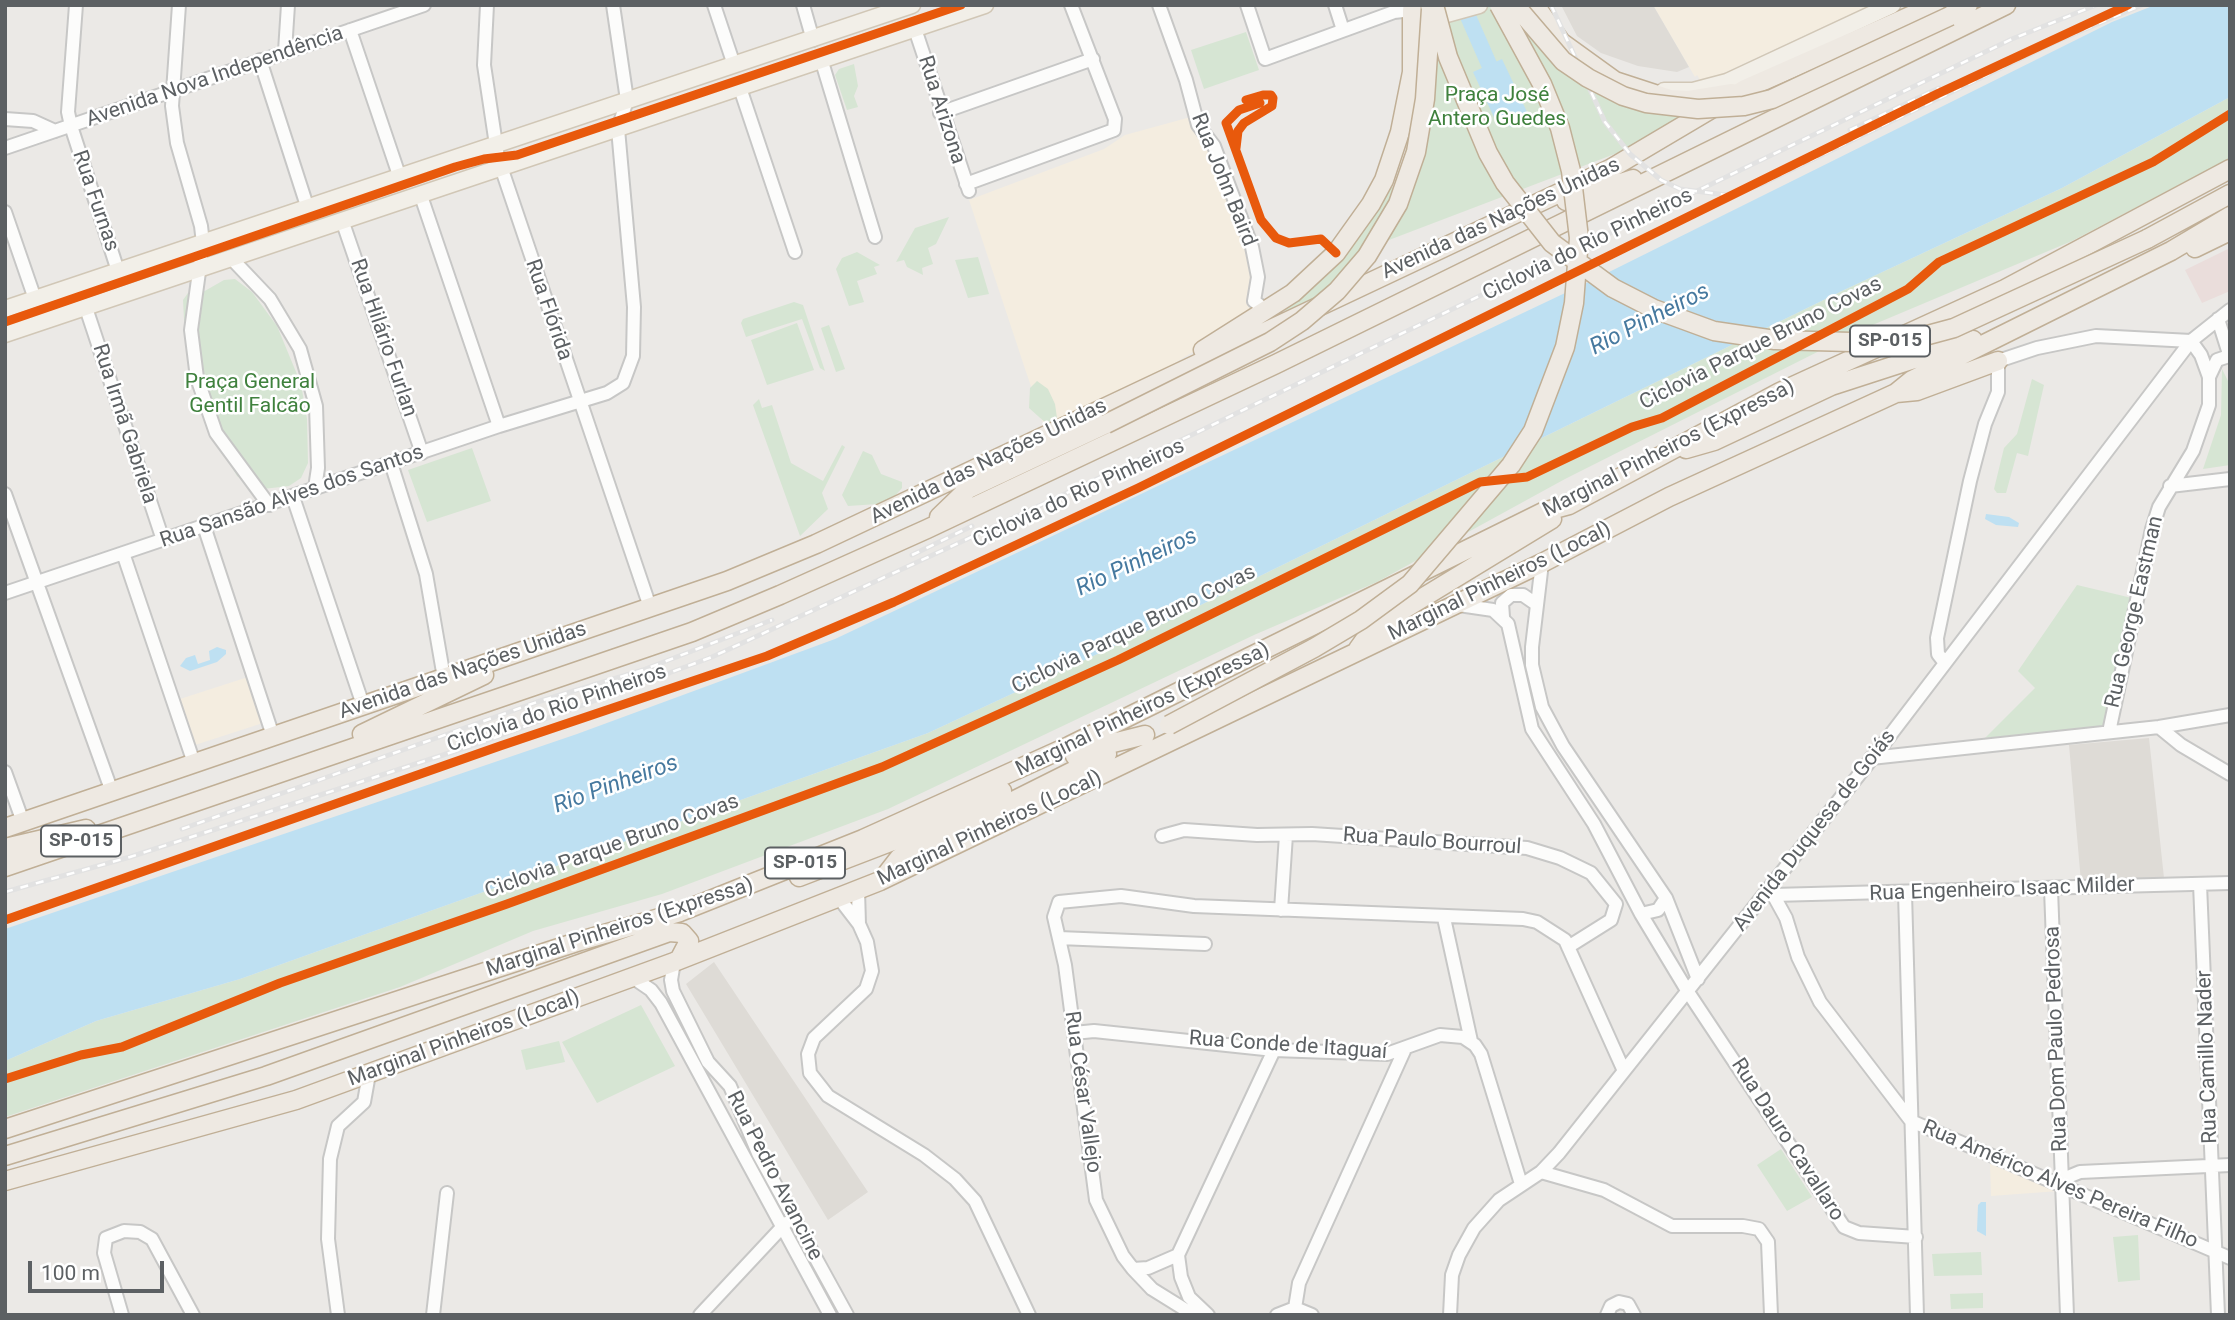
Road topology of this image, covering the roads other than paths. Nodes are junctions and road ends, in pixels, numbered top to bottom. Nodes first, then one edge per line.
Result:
1 (76, 5) edge
2 (179, 5) edge
3 (288, 5) edge
4 (424, 5) edge
5 (487, 5) edge
6 (613, 5) edge
7 (714, 5) edge
8 (803, 5) edge
9 (912, 5) edge
10 (985, 5) edge
11 (1071, 5) edge
12 (1159, 5) edge
13 (1247, 5) edge
14 (1335, 5) edge
15 (1479, 5) edge
16 (1499, 5) edge
17 (1515, 5) edge
18 (1535, 5) edge
19 (1892, 5) edge
20 (1935, 5) edge
21 (1976, 5) edge
22 (2006, 5) edge
23 (1411, 8) edge
24 (1436, 8) edge
25 (877, 11) edge
26 (1958, 11) edge
27 (385, 12) edge
28 (915, 29) junction
29 (350, 30) junction
30 (1343, 30) junction
31 (897, 35) junction
32 (813, 40) junction
33 (285, 51) junction
34 (1093, 59) junction
35 (260, 60) junction
36 (822, 62) junction
37 (734, 65) junction
38 (740, 88) junction
39 (174, 89) junction
40 (1633, 89) junction
41 (1745, 89) junction
42 (627, 100) junction
43 (940, 113) junction
44 (5, 119) edge
45 (71, 126) junction
46 (618, 129) junction
47 (55, 131) junction
48 (495, 145) junction
49 (5, 148) edge
50 (501, 168) junction
51 (2230, 169) edge
52 (1670, 170) junction
53 (400, 178) junction
54 (2230, 194) edge
55 (421, 196) junction
56 (309, 209) junction
57 (5, 212) edge
58 (2230, 216) edge
59 (344, 223) junction
60 (2230, 231) edge
61 (1472, 233) junction
62 (875, 237) dead end
63 (203, 243) junction
64 (2171, 251) junction
65 (795, 252) dead end
66 (232, 260) junction
67 (118, 271) junction
68 (198, 271) junction
69 (35, 299) junction
70 (1261, 306) junction
71 (86, 308) junction
72 (5, 309) edge
73 (2230, 310) edge
74 (2218, 319) junction
75 (5, 334) edge
76 (1993, 339) junction
77 (2190, 341) junction
78 (2230, 357) edge
79 (1998, 361) junction
80 (1169, 376) junction
81 (2209, 377) junction
82 (1896, 393) junction
83 (579, 401) junction
84 (499, 426) junction
85 (422, 453) junction
86 (1649, 460) junction
87 (391, 463) junction
88 (2230, 479) edge
89 (2170, 486) junction
90 (315, 488) junction
91 (5, 494) edge
92 (293, 497) junction
93 (269, 505) junction
94 (1569, 505) junction
95 (204, 526) junction
96 (927, 529) junction
97 (163, 540) junction
98 (124, 553) junction
99 (1542, 564) junction
100 (37, 582) junction
101 (5, 593) edge
102 (1536, 604) junction
103 (1456, 605) junction
104 (650, 607) junction
105 (1503, 617) junction
106 (557, 640) junction
107 (1356, 652) junction
108 (1945, 663) junction
109 (444, 678) junction
110 (363, 705) junction
111 (2230, 715) edge
112 (2198, 720) junction
113 (2159, 727) junction
114 (2109, 732) junction
115 (1144, 735) junction
116 (274, 736) junction
117 (1885, 742) junction
118 (2194, 752) junction
119 (1910, 754) junction
120 (1871, 758) junction
121 (194, 763) junction
122 (306, 763) junction
123 (5, 772) edge
124 (2230, 774) edge
125 (112, 792) junction
126 (158, 815) junction
127 (23, 822) junction
128 (5, 828) edge
129 (1286, 835) junction
130 (1162, 836) dead end
131 (5, 848) edge
132 (5, 867) edge
133 (880, 881) junction
134 (2230, 883) edge
135 (2200, 884) junction
136 (2052, 889) junction
137 (858, 890) junction
138 (1772, 892) junction
139 (1905, 893) junction
140 (723, 896) junction
141 (839, 898) junction
142 (1666, 898) junction
143 (1280, 910) junction
144 (1641, 914) junction
145 (1444, 918) junction
146 (859, 924) junction
147 (1059, 938) junction
148 (1205, 944) dead end
149 (1568, 947) junction
150 (675, 967) junction
151 (632, 976) junction
152 (1698, 979) junction
153 (651, 990) junction
154 (1688, 992) junction
155 (1675, 1008) junction
156 (1700, 1009) junction
157 (1074, 1033) junction
158 (1471, 1041) junction
159 (1274, 1050) junction
160 (1404, 1051) junction
161 (1624, 1071) junction
162 (369, 1074) junction
163 (720, 1076) junction
164 (706, 1086) junction
165 (734, 1099) junction
166 (715, 1104) junction
167 (1910, 1121) junction
168 (5, 1129) edge
169 (5, 1156) edge
170 (2230, 1165) edge
171 (2211, 1166) junction
172 (1541, 1172) junction
173 (5, 1181) edge
174 (2063, 1181) junction
175 (1521, 1184) junction
176 (447, 1193) dead end
177 (793, 1217) junction
178 (780, 1228) junction
179 (1916, 1237) junction
180 (2217, 1253) junction
181 (1178, 1255) junction
182 (2230, 1258) edge
183 (1133, 1269) junction
184 (1295, 1308) junction
185 (122, 1315) edge
186 (193, 1315) edge
187 (338, 1315) edge
188 (433, 1315) edge
189 (700, 1315) edge
190 (830, 1315) edge
191 (847, 1315) edge
192 (1029, 1315) edge
193 (1194, 1315) edge
194 (1208, 1315) edge
195 (1277, 1315) edge
196 (1312, 1315) edge
197 (1450, 1315) edge
198 (1607, 1315) edge
199 (1634, 1315) edge
200 (1771, 1315) edge
201 (1917, 1315) edge
202 (2067, 1315) edge
203 (2218, 1315) edge

1 - 45 street, Rua Furnas
2 - 39 street
3 - 33 street
4 - 27 street, Avenida Nova Independência
5 - 48 street, Rua Flórida
6 - 42 street
7 - 37 street
8 - 32 street
9 - 25 main road
10 - 28 main road
11 - 34 street
12 - 70 street, Rua John Baird
13 - 30 street
14 - 30 street
15 - 24 main road
16 - 115 highway, bridge
17 - 26 highway, bridge
18 - 40 highway
19 - 40 main road
20 - 41 highway, Avenida das Nações Unidas
21 - 26 highway
22 - 52 highway, SP-015
23 - 24 main road
23 - 30 street
23 - 70 highway
24 - 54 highway, bridge
24 - 96 highway, bridge
25 - 31 main road
25 - 32 main road
27 - 29 street, Avenida Nova Independência
28 - 31 main road
28 - 43 street, Rua Arizona
29 - 33 street, Avenida Nova Independência
29 - 53 street
31 - 36 main road
32 - 37 main road
33 - 35 street, Avenida Nova Independência
34 - 43 street
34 - 43 street, Rua Arizona
35 - 39 street, Avenida Nova Independência
35 - 56 street
36 - 38 main road
36 - 62 street
37 - 42 main road
38 - 46 main road
38 - 65 street
39 - 45 street, Avenida Nova Independência
39 - 63 street
40 - 41 highway
41 - 61 highway, Avenida das Nações Unidas
42 - 46 street
42 - 48 main road
44 - 47 street
45 - 47 street, Avenida Nova Independência
45 - 67 street, Rua Furnas
46 - 50 main road
46 - 83 street, Rua Sansão Alves dos Santos
47 - 49 street, Avenida Nova Independência
48 - 50 street, Rua Flórida
48 - 53 main road
50 - 55 main road
50 - 83 street, Rua Flórida
51 - 86 highway, Marginal Pinheiros (Expressa) / SP-015
52 - 61 highway
52 - 96 highway, SP-015
53 - 56 main road
55 - 59 main road
55 - 84 street
56 - 63 main road
57 - 69 street
58 - 64 highway
59 - 66 main road
59 - 85 street, Rua Hilário Furlan
60 - 64 highway
61 - 80 highway, Avenida das Nações Unidas
63 - 67 main road
63 - 68 street
64 - 76 highway
66 - 68 main road
66 - 90 street
67 - 69 main road
68 - 71 main road
68 - 93 street
69 - 72 main road
70 - 80 highway
71 - 75 main road
71 - 97 street, Rua Irmã Gabriela
73 - 74 street, Avenida Duquesa de Goiás
74 - 77 street, Avenida Duquesa de Goiás
74 - 78 street
76 - 82 highway
76 - 86 highway
77 - 79 street
77 - 81 street
77 - 108 street, Avenida Duquesa de Goiás
78 - 81 street
79 - 82 highway
79 - 108 street
80 - 104 highway, Avenida das Nações Unidas
81 - 89 street, Rua George Eastman
82 - 99 highway, Marginal Pinheiros (Local)
83 - 84 street, Rua Sansão Alves dos Santos
83 - 104 street, Rua Flórida
84 - 85 street, Rua Sansão Alves dos Santos
85 - 87 street, Rua Sansão Alves dos Santos
86 - 94 highway, Marginal Pinheiros (Expressa) / SP-015
87 - 90 street, Rua Sansão Alves dos Santos
87 - 109 street
88 - 89 street
89 - 114 street, Rua George Eastman
90 - 92 street, Rua Sansão Alves dos Santos
91 - 100 street
92 - 93 street, Rua Sansão Alves dos Santos
92 - 110 street
93 - 95 street, Rua Sansão Alves dos Santos
94 - 107 highway
94 - 140 highway, Marginal Pinheiros (Expressa) / SP-015
95 - 97 street, Rua Sansão Alves dos Santos
95 - 116 street
96 - 122 highway, SP-015
97 - 98 street, Rua Sansão Alves dos Santos
98 - 100 street, Rua Sansão Alves dos Santos
98 - 121 street
99 - 102 street
99 - 103 highway, Marginal Pinheiros (Local)
100 - 101 street, Rua Sansão Alves dos Santos
100 - 125 street
102 - 105 street
102 - 142 street
103 - 105 street
103 - 107 highway, Marginal Pinheiros (Local)
104 - 106 highway, Avenida das Nações Unidas
105 - 144 street, Rua Dauro Cavallaro
106 - 109 highway, Avenida das Nações Unidas
106 - 122 highway
107 - 133 highway, Marginal Pinheiros (Local)
108 - 117 street, Avenida Duquesa de Goiás
109 - 110 highway, Avenida das Nações Unidas
110 - 116 highway, Avenida das Nações Unidas
111 - 112 street
112 - 113 street
112 - 118 street
113 - 114 street
113 - 118 street
114 - 119 street
115 - 133 highway
115 - 140 highway
116 - 121 highway, Avenida das Nações Unidas
117 - 119 street
117 - 120 street, Avenida Duquesa de Goiás
118 - 124 street
119 - 120 street
120 - 138 street, Avenida Duquesa de Goiás
121 - 125 highway, Avenida das Nações Unidas
122 - 126 highway, SP-015
123 - 127 street
125 - 127 highway, Avenida das Nações Unidas
126 - 131 highway
126 - 132 highway, SP-015
127 - 128 highway, Avenida das Nações Unidas
129 - 130 street, Rua Paulo Bourroul
129 - 143 street
129 - 149 street, Rua Paulo Bourroul
133 - 137 highway, Marginal Pinheiros (Local)
134 - 135 street, Rua Engenheiro Isaac Milder
135 - 136 street, Rua Engenheiro Isaac Milder
135 - 171 street, Rua Camillo Nader
136 - 139 street, Rua Engenheiro Isaac Milder
136 - 174 street, Rua Dom Paulo Pedrosa
137 - 141 highway, Marginal Pinheiros (Local)
137 - 146 street
138 - 139 street, Rua Engenheiro Isaac Milder
138 - 152 street, Avenida Duquesa de Goiás
138 - 167 street, Rua Américo Alves Pereira Filho
139 - 167 street
140 - 168 highway, Marginal Pinheiros (Expressa) / SP-015
141 - 146 street
141 - 150 highway, Marginal Pinheiros (Local)
142 - 144 street
142 - 152 street
143 - 145 street
143 - 147 street, Rua César Vallejo
144 - 154 street, Rua Dauro Cavallaro
145 - 149 street
145 - 158 street
146 - 192 street
147 - 148 street
147 - 157 street, Rua César Vallejo
149 - 161 street
150 - 151 highway, Marginal Pinheiros (Local)
150 - 153 street
150 - 163 street, Rua Pedro Avancine
150 - 169 highway
151 - 153 street, Rua Pedro Avancine
151 - 162 highway, Marginal Pinheiros (Local)
152 - 154 street, Avenida Duquesa de Goiás
153 - 164 street, Rua Pedro Avancine
154 - 155 street, Avenida Duquesa de Goiás
154 - 156 street, Rua Dauro Cavallaro
155 - 156 street
155 - 161 street, Avenida Duquesa de Goiás
156 - 179 street, Rua Dauro Cavallaro
157 - 159 street, Rua Conde de Itaguaí
157 - 183 street, Rua César Vallejo
158 - 160 street, Rua Conde de Itaguaí
158 - 175 street
159 - 160 street, Rua Conde de Itaguaí
159 - 181 street
160 - 184 street
161 - 172 street, Avenida Duquesa de Goiás
162 - 173 highway, Marginal Pinheiros (Local)
162 - 187 street
163 - 164 street
163 - 165 street, Rua Pedro Avancine
164 - 166 street, Rua Pedro Avancine
165 - 166 street
165 - 177 street, Rua Pedro Avancine
166 - 178 street, Rua Pedro Avancine
167 - 174 street, Rua Américo Alves Pereira Filho
167 - 179 street
170 - 171 street
171 - 174 street
171 - 180 street, Rua Camillo Nader
172 - 175 street, Avenida Duquesa de Goiás
172 - 200 street
174 - 180 street, Rua Américo Alves Pereira Filho
174 - 202 street, Rua Dom Paulo Pedrosa
175 - 197 street, Avenida Duquesa de Goiás
176 - 188 street
177 - 178 street
177 - 191 street, Rua Pedro Avancine
178 - 189 street
178 - 190 street, Rua Pedro Avancine
179 - 201 street
180 - 182 street, Rua Américo Alves Pereira Filho
180 - 203 street, Rua Camillo Nader
181 - 183 street
181 - 194 street
183 - 193 street, Rua César Vallejo
184 - 195 street
184 - 196 street
185 - 186 street
198 - 199 street

